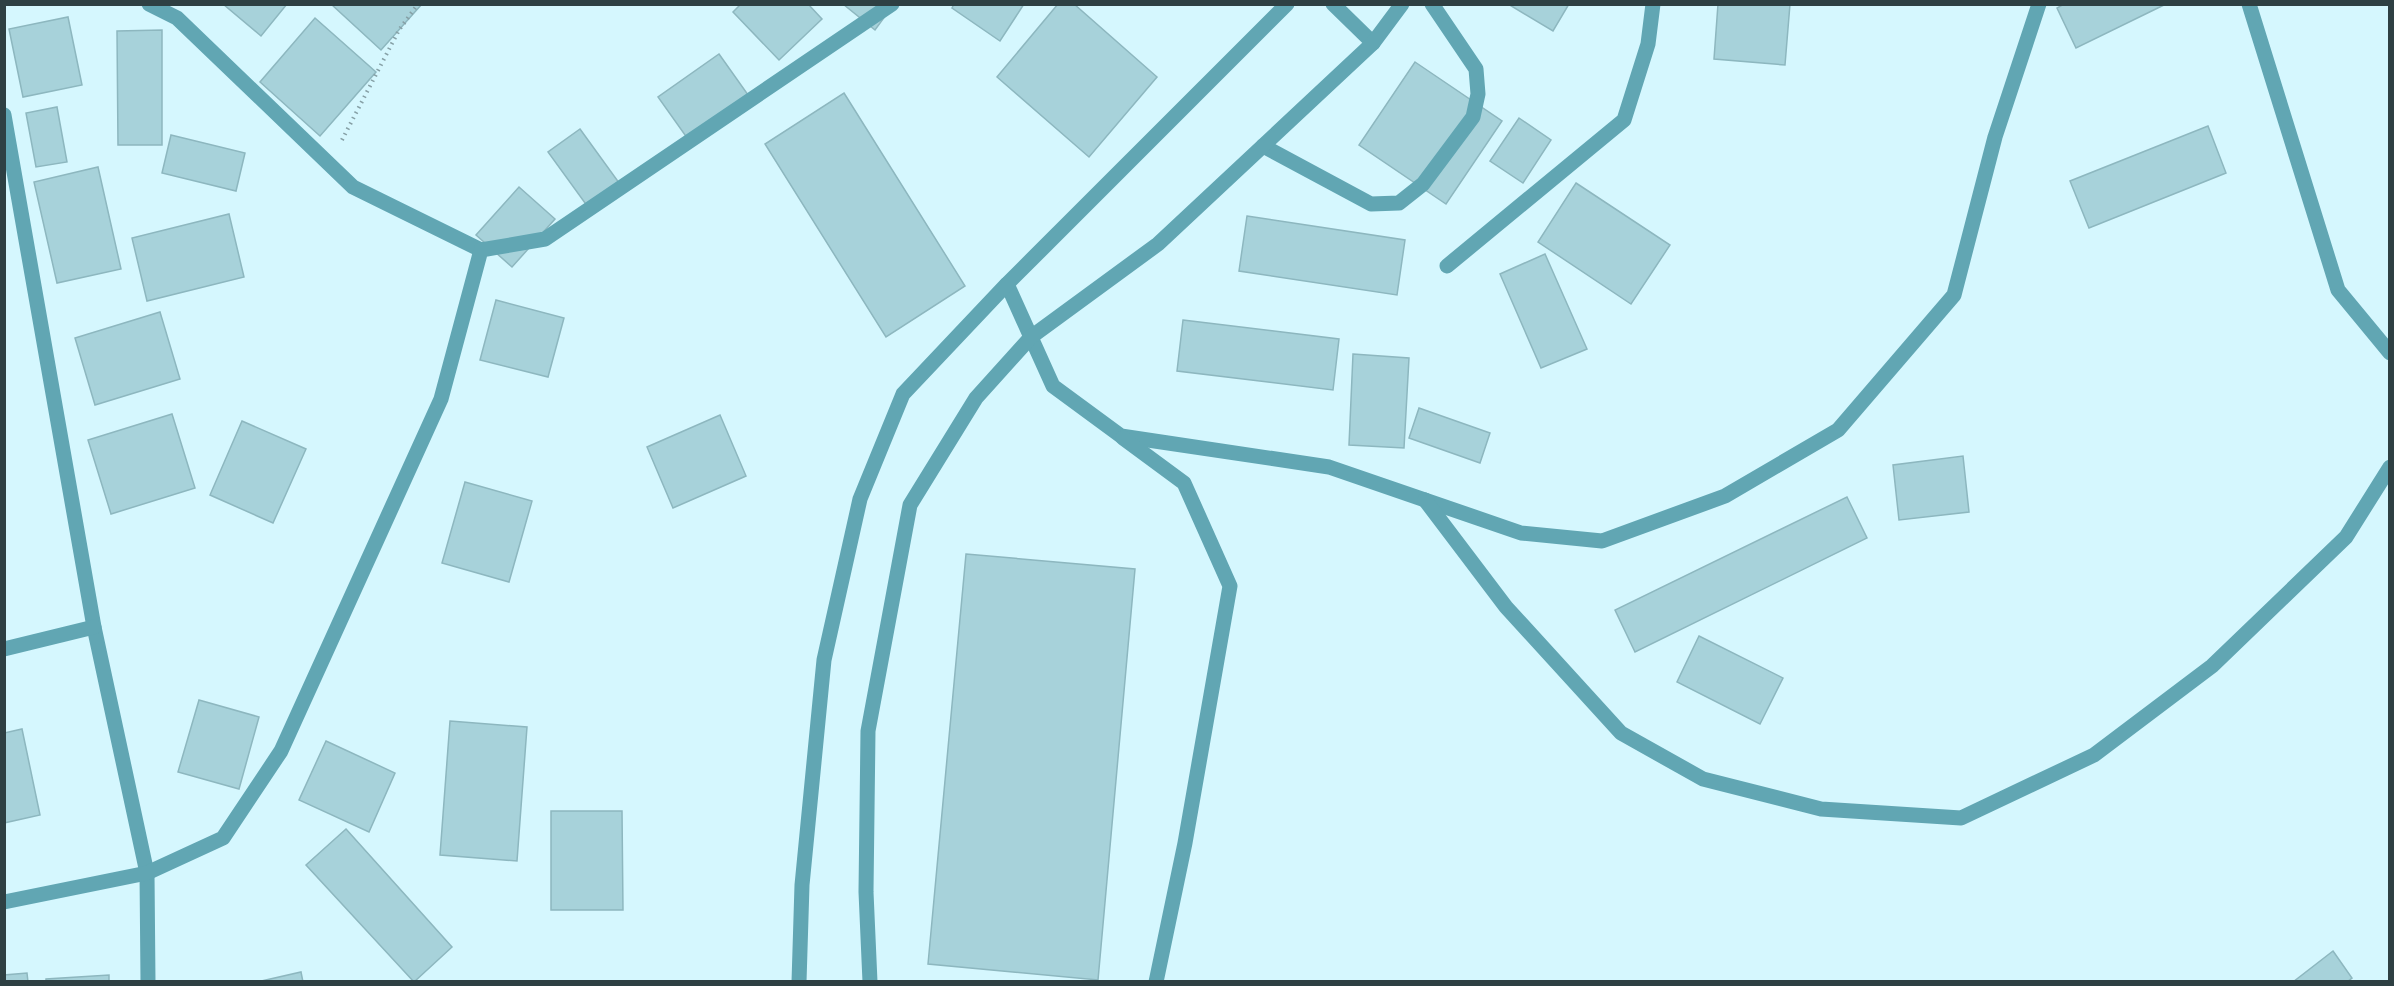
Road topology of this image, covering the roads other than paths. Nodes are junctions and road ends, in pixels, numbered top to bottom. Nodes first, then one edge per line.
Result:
1 (149, 4) edge
2 (892, 4) edge
3 (1287, 4) edge
4 (1333, 4) edge
5 (1402, 4) edge
6 (1432, 4) edge
7 (1653, 4) edge
8 (2039, 4) edge
9 (2249, 4) edge
10 (1373, 43) junction
11 (4, 115) edge
12 (1263, 146) junction
13 (481, 250) junction
14 (1447, 266) dead end
15 (1007, 284) junction
16 (1031, 337) junction
17 (2390, 353) edge
18 (1121, 436) junction
19 (2390, 467) edge
20 (1425, 501) junction
21 (94, 627) junction
22 (4, 649) edge
23 (147, 873) junction
24 (4, 902) edge
25 (148, 981) edge
26 (799, 981) edge
27 (870, 981) edge
28 (1156, 981) edge

1 - 13 street
2 - 13 street
3 - 15 street
4 - 10 street
5 - 10 street
6 - 12 street
7 - 14 street
8 - 20 street
9 - 17 street
10 - 12 street
11 - 21 street
12 - 16 street
13 - 23 street
15 - 16 street
15 - 26 street
16 - 18 street
16 - 27 street
18 - 20 street
18 - 28 street
19 - 20 street
21 - 22 street
21 - 23 street
23 - 24 street
23 - 25 street

